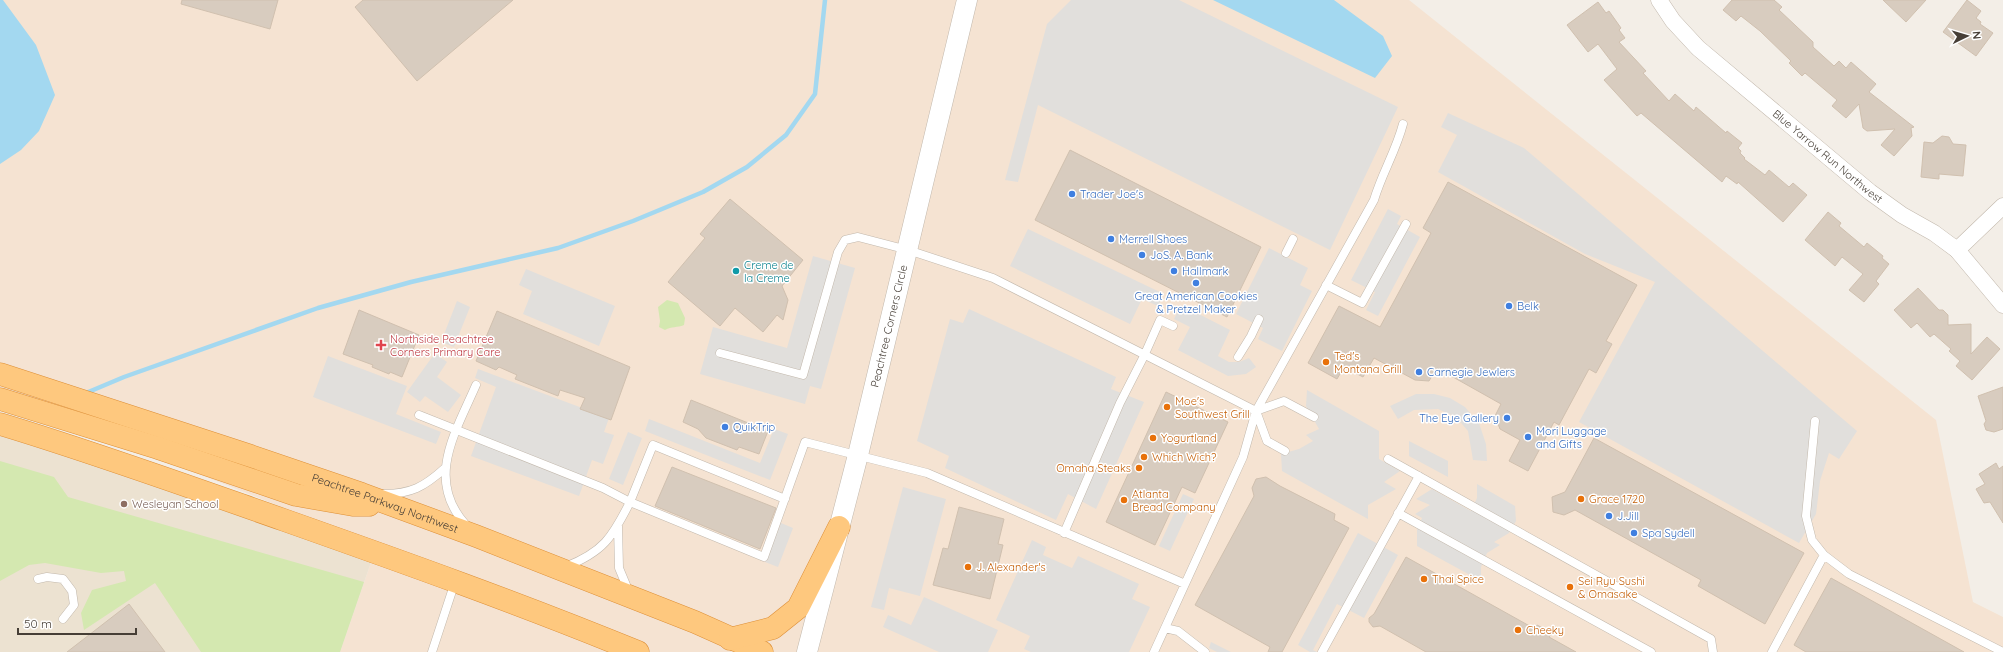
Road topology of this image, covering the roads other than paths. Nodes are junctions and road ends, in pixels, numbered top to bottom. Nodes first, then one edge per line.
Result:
1 (967, 0) edge
2 (1659, 0) edge
3 (1403, 124) dead end
4 (2003, 206) edge
5 (1406, 224) dead end
6 (1293, 239) dead end
7 (908, 250) junction
8 (1957, 250) junction
9 (1286, 254) dead end
10 (1326, 285) junction
11 (2003, 305) edge
12 (1259, 319) dead end
13 (1173, 326) dead end
14 (720, 353) dead end
15 (1144, 356) junction
16 (1238, 356) dead end
17 (0, 374) edge
18 (476, 385) dead end
19 (0, 399) edge
20 (1256, 411) junction
21 (419, 415) dead end
22 (1314, 417) dead end
23 (1815, 421) dead end
24 (0, 424) edge
25 (457, 429) junction
26 (128, 439) junction
27 (1285, 451) dead end
28 (858, 455) junction
29 (1388, 459) dead end
30 (445, 468) junction
31 (1419, 476) junction
32 (362, 494) junction
33 (785, 499) junction
34 (630, 502) junction
35 (390, 505) junction
36 (1398, 514) junction
37 (618, 525) junction
38 (839, 526) junction
39 (1064, 534) junction
40 (476, 536) junction
41 (1824, 555) junction
42 (559, 569) junction
43 (38, 580) dead end
44 (455, 581) junction
45 (1185, 584) junction
46 (631, 598) junction
47 (63, 619) dead end
48 (1164, 628) junction
49 (730, 639) junction
50 (432, 652) edge
51 (638, 652) edge
52 (762, 652) edge
53 (806, 652) edge
54 (1154, 652) edge
55 (1205, 652) edge
56 (1322, 652) edge
57 (1651, 652) edge
58 (1713, 652) edge
59 (1772, 652) edge
60 (2003, 652) edge

1 - 7 street, Peachtree Corners Circle
2 - 8 street, Blue Yarrow Run Northwest
3 - 10 lane
4 - 8 street
5 - 10 lane
6 - 9 lane
7 - 14 lane
7 - 15 lane
7 - 28 street, Peachtree Corners Circle
8 - 11 street, Blue Yarrow Run Northwest
10 - 20 lane
12 - 16 lane
13 - 15 lane
15 - 20 lane
15 - 39 lane
17 - 26 highway, Peachtree Parkway Northwest
18 - 25 lane
19 - 26 highway
20 - 22 lane
20 - 27 lane
20 - 45 lane
21 - 25 lane
23 - 41 lane
24 - 26 highway, Peachtree Parkway Northwest
25 - 30 lane
25 - 34 lane
26 - 32 highway, Peachtree Parkway Northwest
26 - 35 highway
26 - 44 highway, Peachtree Parkway Northwest
28 - 33 lane
28 - 38 street, Peachtree Corners Circle
28 - 39 lane
29 - 31 lane
30 - 32 lane
30 - 40 lane
31 - 36 lane
31 - 58 lane
32 - 35 highway, Peachtree Parkway Northwest
33 - 34 lane
33 - 34 lane
34 - 37 lane
35 - 40 highway, Peachtree Parkway Northwest
36 - 56 lane
36 - 57 lane
37 - 42 lane
37 - 46 lane
38 - 49 highway
38 - 53 street, Peachtree Corners Circle
39 - 45 lane
40 - 42 highway, Peachtree Parkway Northwest
41 - 59 lane
41 - 60 lane
42 - 46 highway, Peachtree Parkway Northwest
43 - 47 lane
44 - 50 lane
44 - 51 highway, Peachtree Parkway Northwest
45 - 48 lane
46 - 49 highway, Peachtree Parkway Northwest
48 - 54 lane
48 - 55 lane
49 - 52 highway, Peachtree Parkway Northwest

